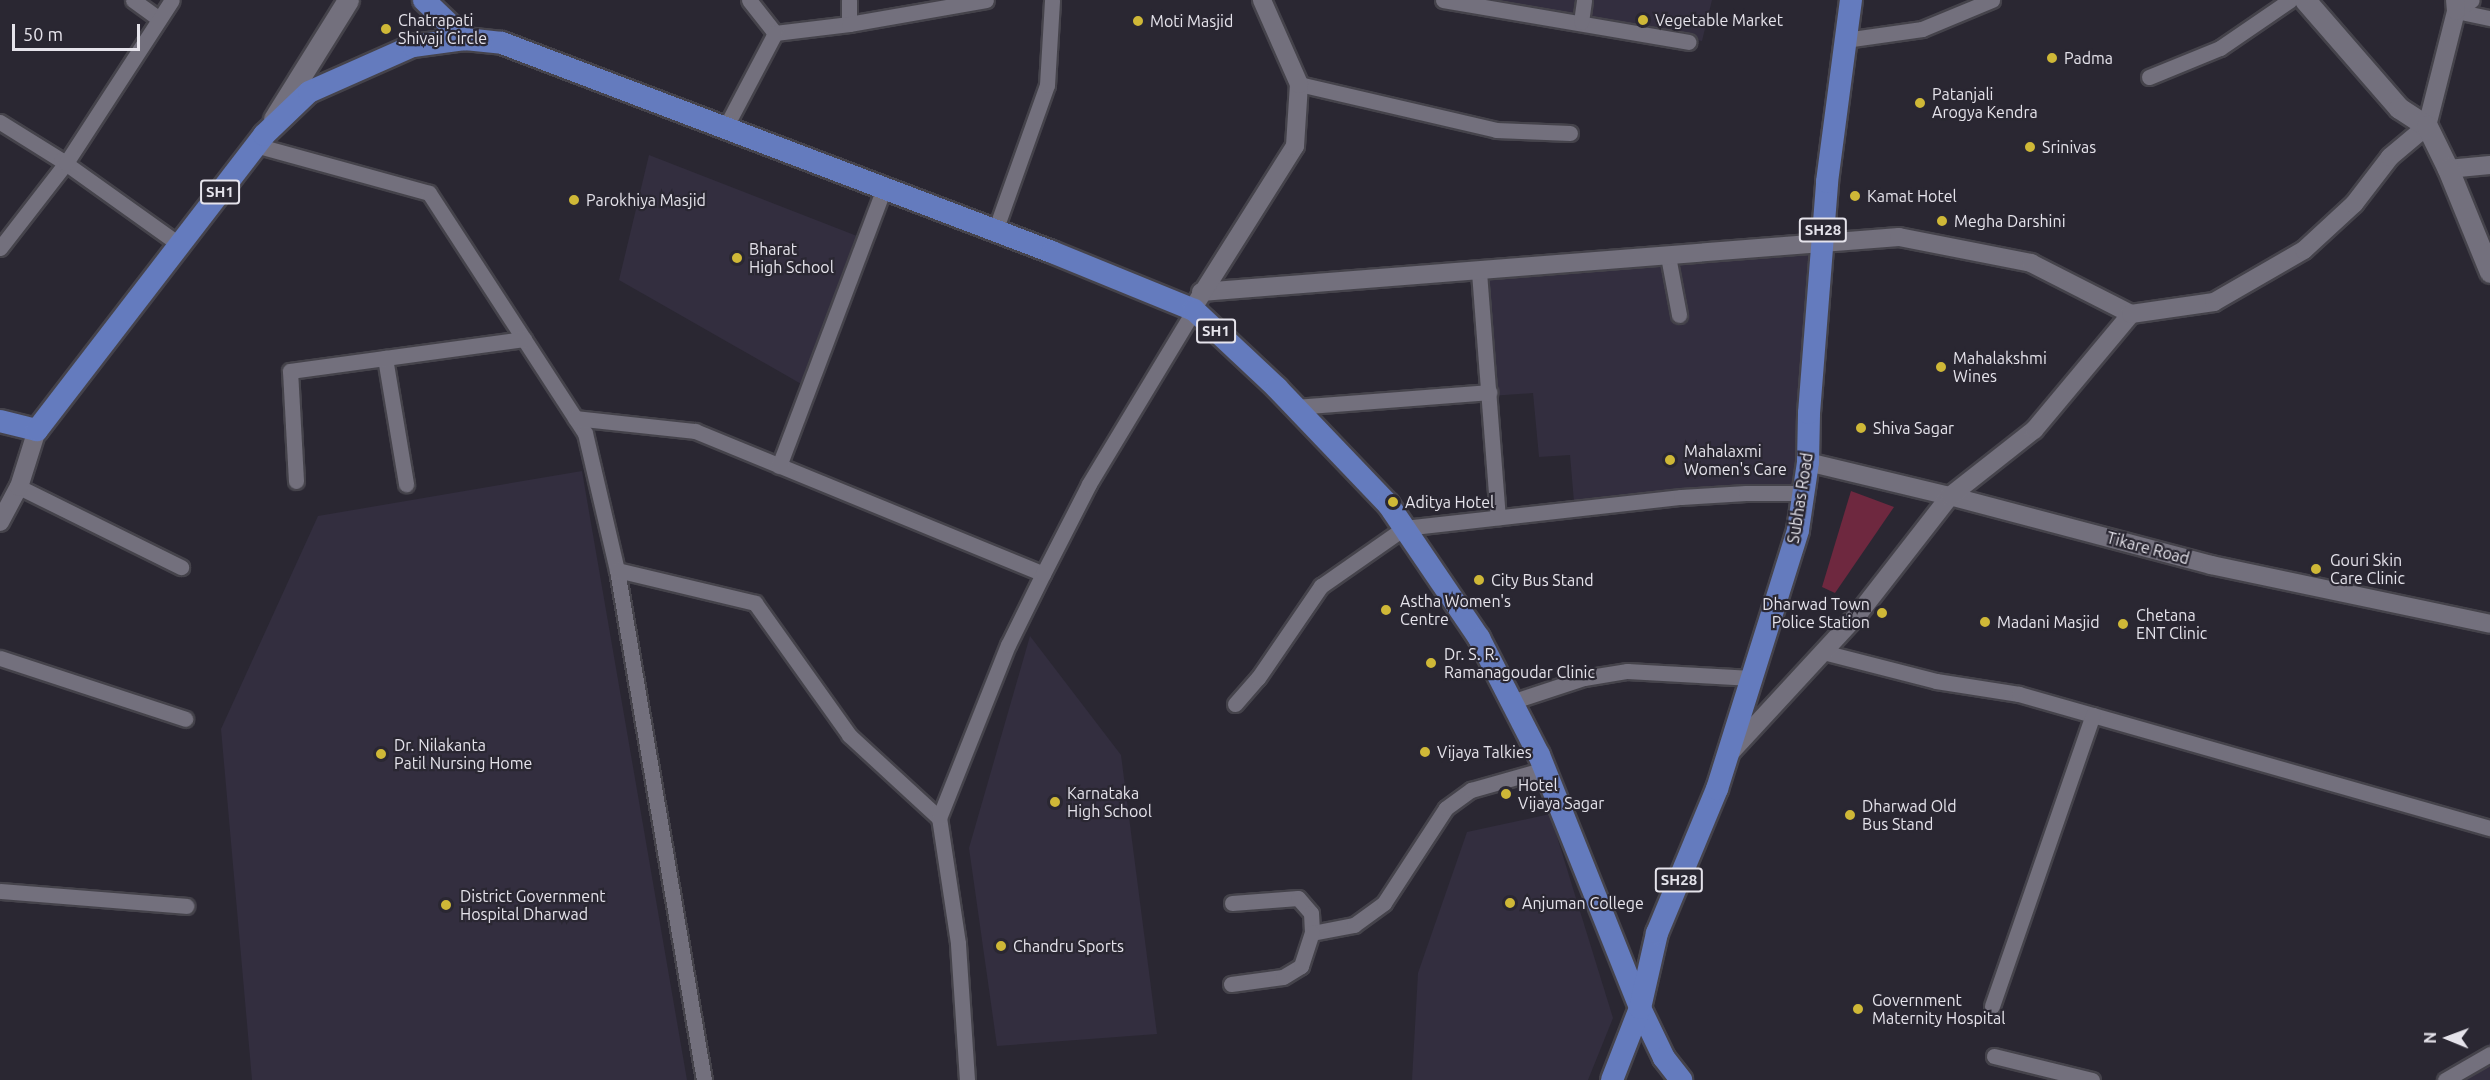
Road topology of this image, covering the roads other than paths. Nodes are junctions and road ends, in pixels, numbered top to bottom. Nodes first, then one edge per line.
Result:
1 (133, 0) edge
2 (172, 0) edge
3 (348, 0) edge
4 (424, 0) edge
5 (749, 0) edge
6 (849, 0) edge
7 (986, 0) edge
8 (1052, 0) edge
9 (1262, 0) edge
10 (1443, 0) edge
11 (1584, 0) edge
12 (1851, 0) edge
13 (1992, 0) edge
14 (2290, 0) edge
15 (2305, 0) edge
16 (2472, 0) edge
17 (2455, 6) edge
18 (158, 18) junction
19 (2490, 18) edge
20 (1581, 22) junction
21 (849, 24) junction
22 (775, 33) junction
23 (465, 39) junction
24 (1845, 40) junction
25 (1688, 42) dead end
26 (2149, 77) dead end
27 (1299, 84) junction
28 (0, 122) edge
29 (2427, 126) junction
30 (725, 128) junction
31 (1570, 133) dead end
32 (259, 140) junction
33 (66, 164) junction
34 (2490, 165) edge
35 (2448, 169) junction
36 (884, 188) junction
37 (995, 231) junction
38 (1822, 243) junction
39 (180, 245) junction
40 (0, 248) edge
41 (1668, 256) junction
42 (1479, 272) junction
43 (2490, 272) edge
44 (1197, 301) junction
45 (2130, 314) junction
46 (1678, 315) dead end
47 (524, 339) junction
48 (385, 358) junction
49 (1489, 392) junction
50 (1296, 407) junction
51 (575, 418) junction
52 (0, 421) edge
53 (37, 430) junction
54 (1808, 462) junction
55 (779, 466) junction
56 (296, 481) dead end
57 (406, 484) dead end
58 (19, 487) junction
59 (1804, 493) junction
60 (1950, 496) junction
61 (1498, 517) junction
62 (0, 522) edge
63 (1404, 528) junction
64 (181, 567) dead end
65 (617, 570) junction
66 (1043, 574) junction
67 (2490, 624) edge
68 (1823, 651) junction
69 (0, 658) edge
70 (1752, 678) junction
71 (1511, 702) junction
72 (1235, 704) dead end
73 (2093, 715) junction
74 (185, 719) dead end
75 (1728, 756) junction
76 (1545, 770) junction
77 (939, 818) junction
78 (2490, 828) edge
79 (0, 891) edge
80 (1232, 903) dead end
81 (186, 906) dead end
82 (1312, 933) junction
83 (1232, 984) dead end
84 (1992, 1006) dead end
85 (1640, 1008) junction
86 (2490, 1054) edge
87 (1994, 1056) dead end
88 (704, 1080) edge
89 (968, 1080) edge
90 (1612, 1080) edge
91 (1680, 1080) edge
92 (2092, 1080) edge
93 (2445, 1080) edge

1 - 18 street
2 - 18 street
3 - 32 main road
4 - 23 main road
5 - 22 street
6 - 21 street
7 - 21 street
8 - 37 street
9 - 27 street
10 - 20 street
11 - 20 street
12 - 24 main road, Subhas Road / SH28
13 - 24 street
14 - 26 street
15 - 29 main road
16 - 17 street
17 - 19 street
17 - 29 street
18 - 33 street
20 - 25 street
21 - 22 street
22 - 30 street
23 - 30 main road, SH1
23 - 32 main road, SH1
24 - 38 main road, Subhas Road / SH28
27 - 31 street
27 - 44 street
28 - 33 street
29 - 35 main road
29 - 45 street
30 - 36 main road, SH1
32 - 39 main road, SH1
32 - 47 street
33 - 39 street
33 - 40 street
34 - 35 street
35 - 43 main road
36 - 37 main road, SH1
36 - 55 street
37 - 44 main road, SH1
38 - 41 street
38 - 45 street
38 - 54 main road, Subhas Road / SH28
39 - 53 main road, SH1
41 - 42 street
41 - 46 street
42 - 44 street
42 - 49 street
44 - 50 main road, SH1
44 - 66 street
45 - 60 street
47 - 48 street
47 - 51 street
48 - 56 street
48 - 57 street
49 - 50 street
49 - 61 street
50 - 63 main road, SH1
51 - 55 street
51 - 65 street
52 - 53 main road
53 - 58 street
54 - 59 main road, Subhas Road / SH28
54 - 60 street, Tikare Road
55 - 66 street
58 - 62 street
58 - 64 street
59 - 61 street
59 - 70 main road, Subhas Road / SH28
60 - 67 street, Tikare Road
60 - 68 street
61 - 63 street
63 - 71 main road, SH1
63 - 72 street
65 - 77 street
65 - 88 street
66 - 77 street
68 - 73 street
68 - 75 street
69 - 74 street
70 - 71 street
70 - 75 main road, Subhas Road / SH28
71 - 76 main road, SH1
73 - 78 street
73 - 84 street
75 - 85 main road, Subhas Road / SH28
76 - 82 street
76 - 85 main road, SH1
77 - 89 street
79 - 81 street
80 - 82 street
82 - 83 street
85 - 90 main road, Subhas Road
85 - 91 main road, SH1
86 - 93 street
87 - 92 street

